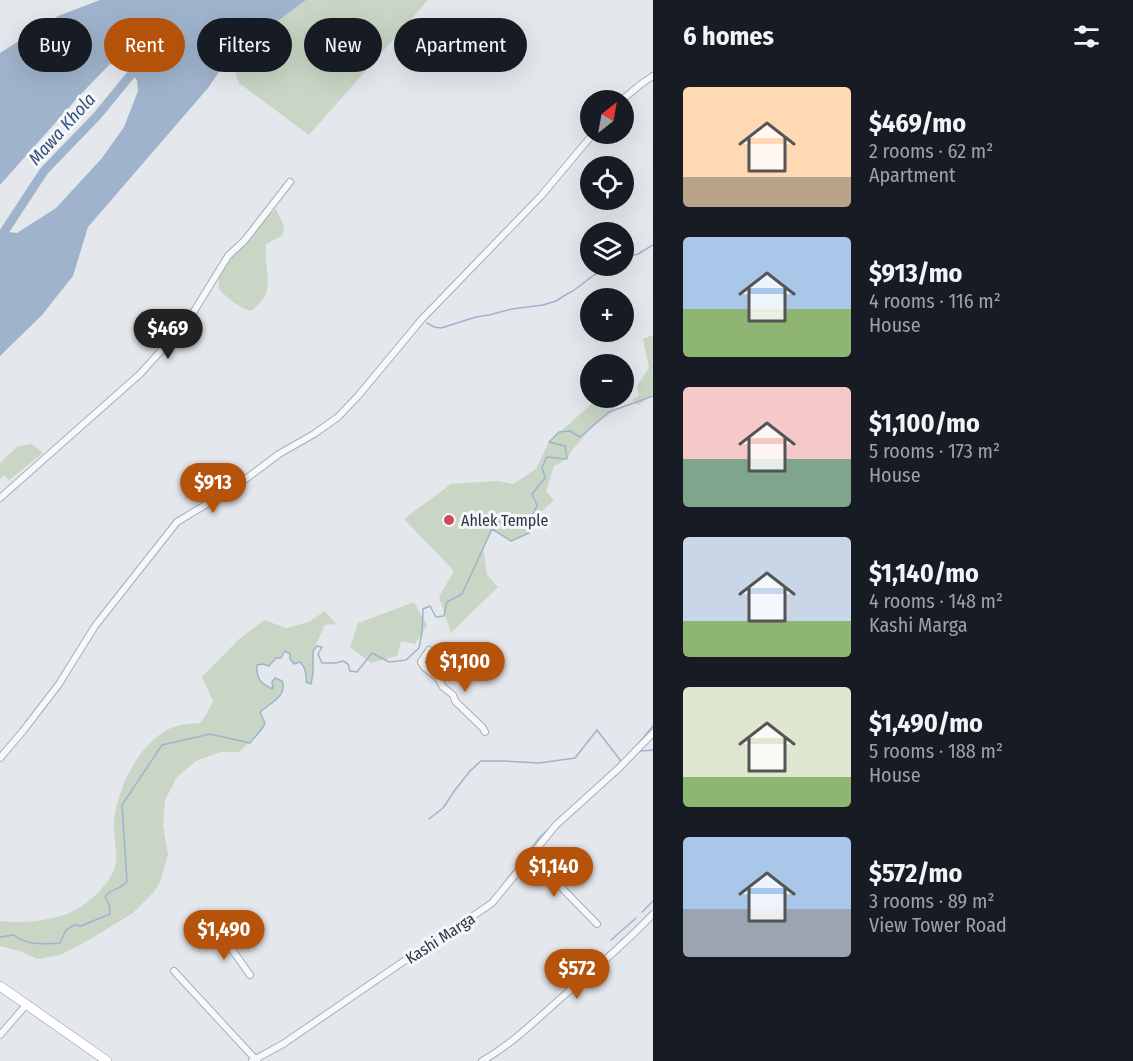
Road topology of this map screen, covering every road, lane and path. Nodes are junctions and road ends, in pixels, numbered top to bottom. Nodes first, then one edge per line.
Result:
1 (653, 76) edge
2 (634, 90) edge
3 (585, 144) edge
4 (290, 182) dead end
5 (0, 498) edge
6 (429, 650) dead end
7 (485, 732) dead end
8 (653, 733) edge
9 (0, 758) edge
10 (532, 852) junction
11 (653, 914) edge
12 (597, 924) dead end
13 (221, 934) dead end
14 (174, 971) dead end
15 (250, 975) dead end
16 (0, 986) edge
17 (26, 1005) junction
18 (0, 1035) edge
19 (254, 1060) edge
20 (107, 1061) edge
21 (482, 1061) edge

1 - 2 street
3 - 9 street
4 - 5 street
6 - 7 street
8 - 10 street, Kashi Marga
10 - 12 street
10 - 19 street, Kashi Marga
11 - 21 street
13 - 15 street
14 - 19 street
16 - 17 highway
17 - 18 street
17 - 20 highway

